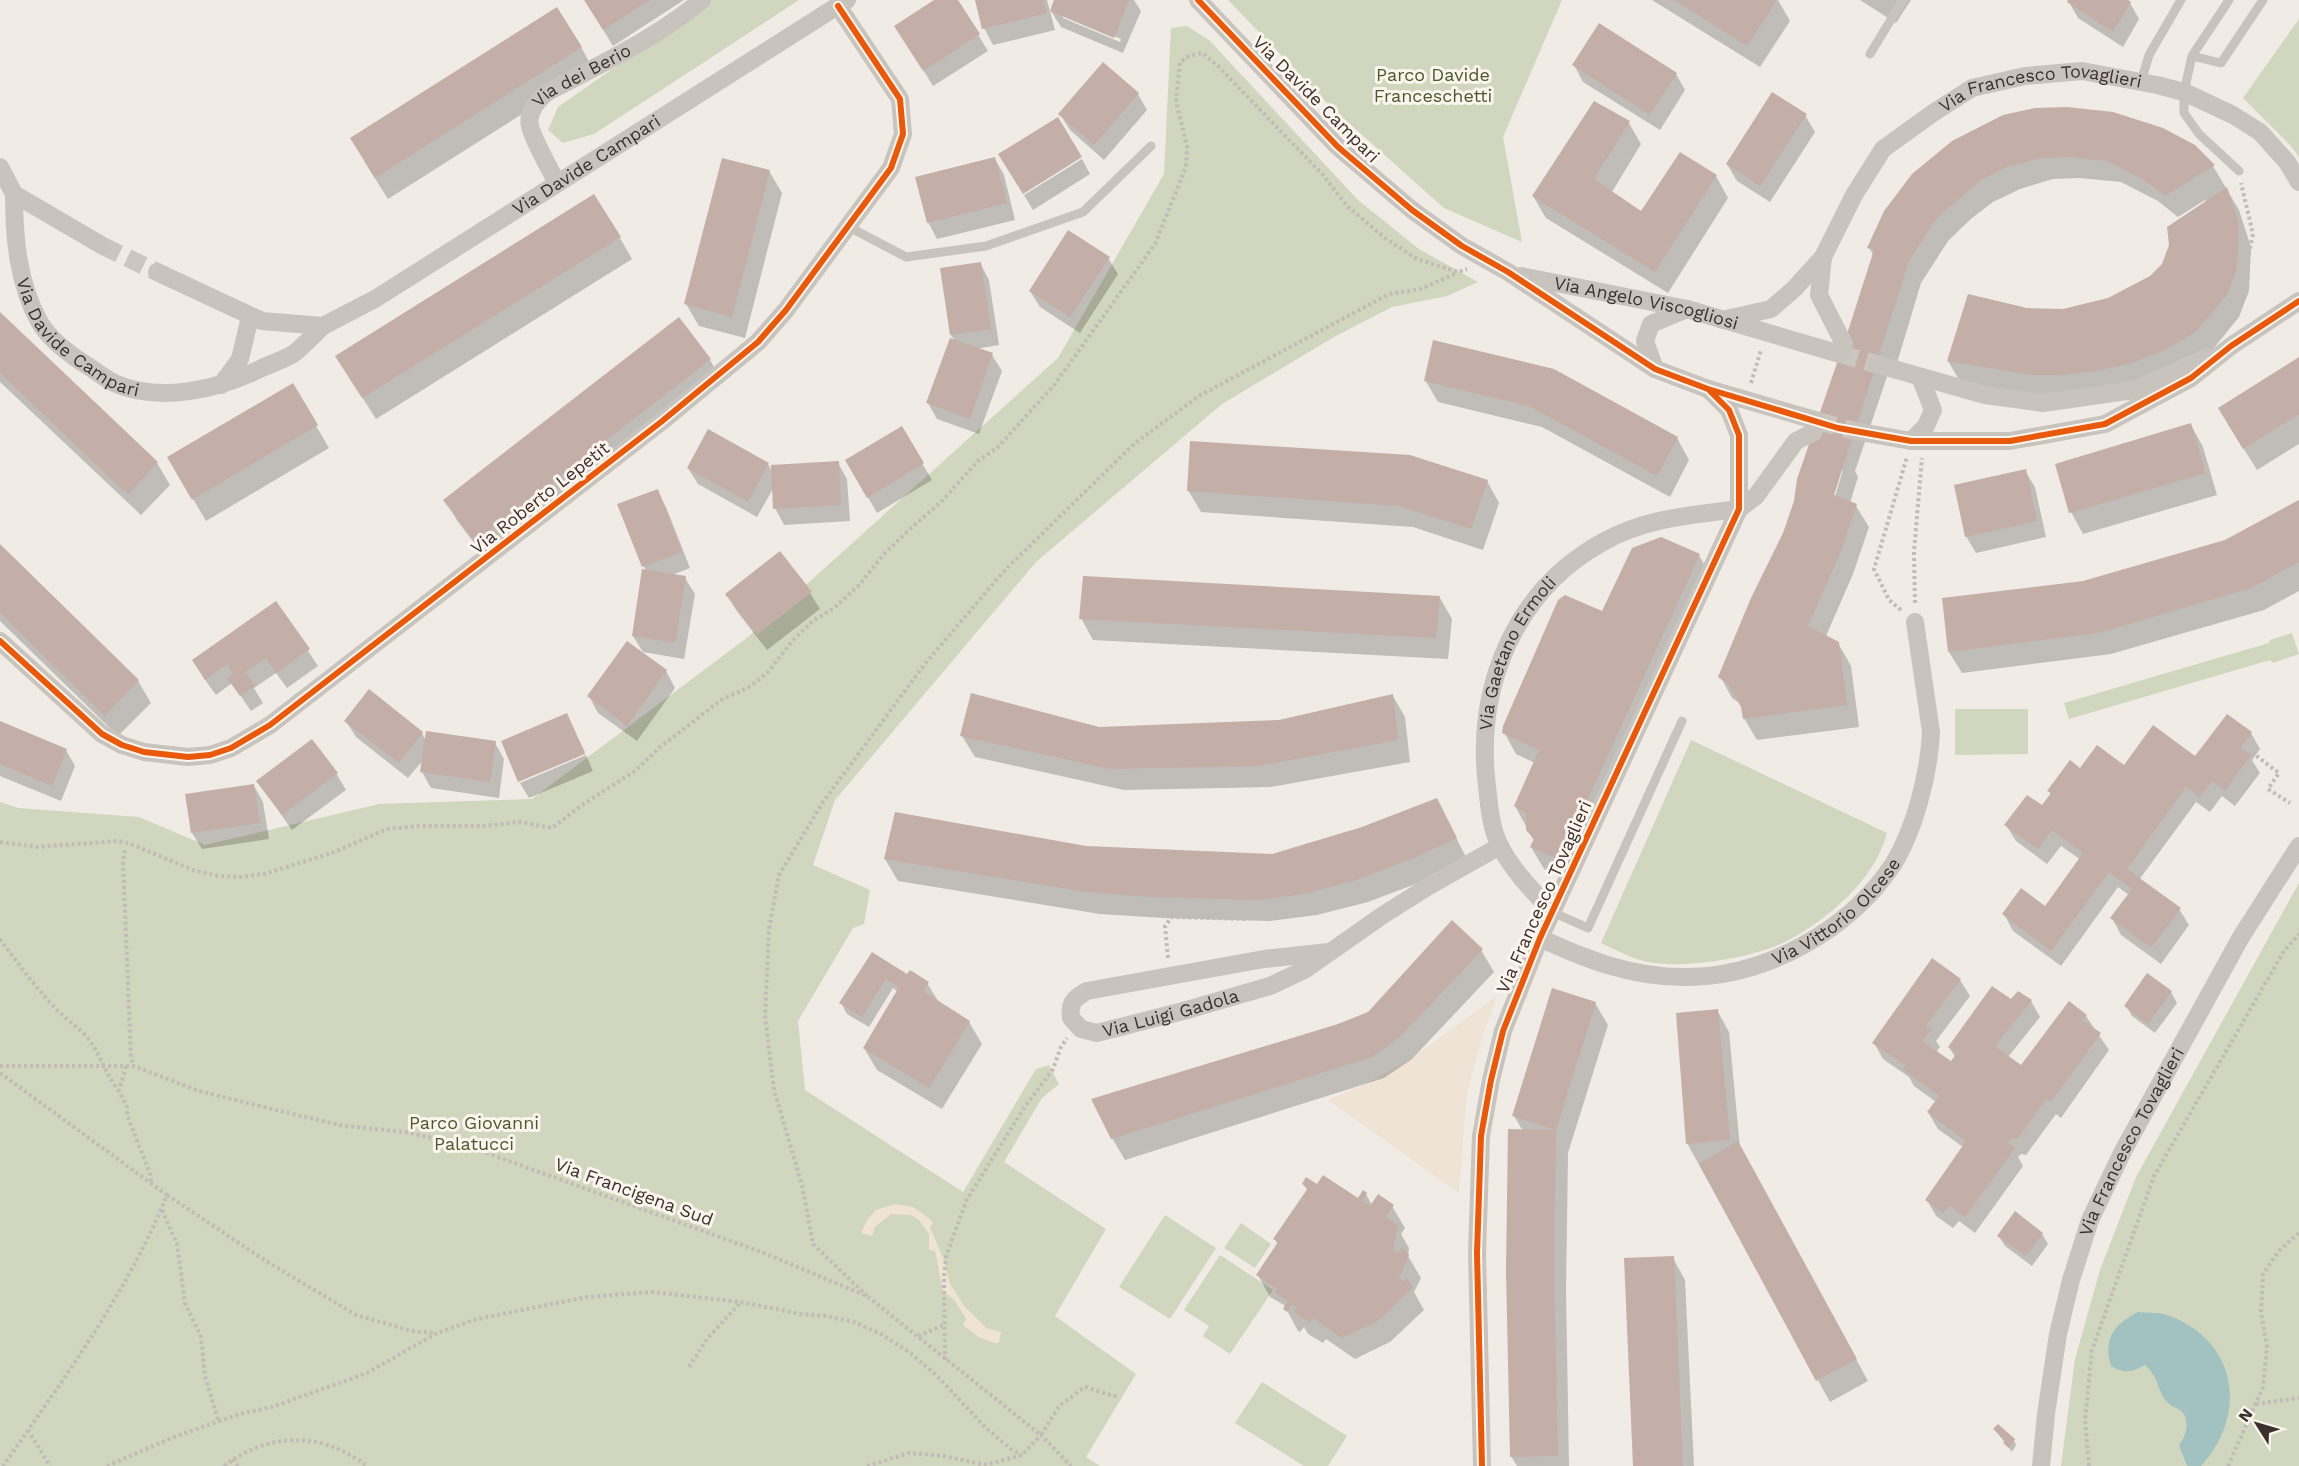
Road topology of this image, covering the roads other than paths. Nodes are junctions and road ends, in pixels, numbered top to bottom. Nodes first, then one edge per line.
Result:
1 (702, 0) edge
2 (1197, 0) edge
3 (1904, 0) edge
4 (2181, 0) edge
5 (2229, 0) edge
6 (2263, 0) edge
7 (842, 3) edge
8 (1870, 54) dead end
9 (2192, 56) junction
10 (2141, 82) junction
11 (2184, 92) junction
12 (1151, 146) dead end
13 (0, 167) edge
14 (2240, 171) road end
15 (2299, 182) edge
16 (557, 183) junction
17 (7, 200) edge
18 (849, 227) junction
19 (103, 246) tunnel mouth
20 (1823, 257) junction
21 (157, 272) tunnel mouth
22 (1508, 272) junction
23 (2299, 301) edge
24 (1687, 309) junction
25 (250, 317) junction
26 (1722, 320) junction
27 (323, 326) junction
28 (2231, 346) junction
29 (1876, 364) tunnel mouth
30 (1655, 369) junction
31 (1920, 377) junction
32 (221, 385) junction
33 (1708, 389) junction
34 (1855, 431) tunnel mouth
35 (1918, 441) junction
36 (1740, 510) junction
37 (1915, 622) road end
38 (0, 641) edge
39 (1682, 721) dead end
40 (1500, 846) junction
41 (2299, 846) edge
42 (1552, 912) junction
43 (1540, 938) junction
44 (1329, 952) junction
45 (1482, 1466) edge
46 (2042, 1466) edge

1 - 16 street, Via dei Berio
2 - 22 street, Via Davide Campari
3 - 8 lane
4 - 10 lane
5 - 9 lane
6 - 9 lane
7 - 16 street, Via Davide Campari
7 - 18 street, Via Roberto Lepetit
9 - 11 lane
10 - 11 street, Via Francesco Tovaglieri
10 - 20 street, Via Francesco Tovaglieri
11 - 14 lane
11 - 15 street, Via Francesco Tovaglieri
12 - 18 lane
13 - 17 street, Via Davide Campari
16 - 27 street, Via Davide Campari
17 - 19 street
17 - 32 street, Via Davide Campari
18 - 38 street, Via Roberto Lepetit
20 - 26 street
20 - 26 street, Via Angelo Viscogliosi
21 - 25 street
22 - 24 street, Via Angelo Viscogliosi
22 - 30 street, Via Angelo Viscogliosi
23 - 28 street
24 - 26 street, Via Angelo Viscogliosi
24 - 30 street
25 - 27 street
25 - 32 street
27 - 32 street, Via Davide Campari
28 - 31 street
28 - 35 street
29 - 31 street
30 - 33 street, Via Angelo Viscogliosi
31 - 35 street
33 - 36 street
33 - 36 street, Via Angelo Viscogliosi
34 - 35 street
36 - 40 street, Via Gaetano Ermoli
36 - 42 street, Via Francesco Tovaglieri
37 - 43 street, Via Vittorio Olcese
39 - 42 lane
40 - 42 street, Via Gaetano Ermoli
40 - 44 street, Via Luigi Gadola
41 - 46 street, Via Francesco Tovaglieri
42 - 43 street, Via Francesco Tovaglieri
43 - 45 street, Via Francesco Tovaglieri
44 - 44 street, Via Luigi Gadola

